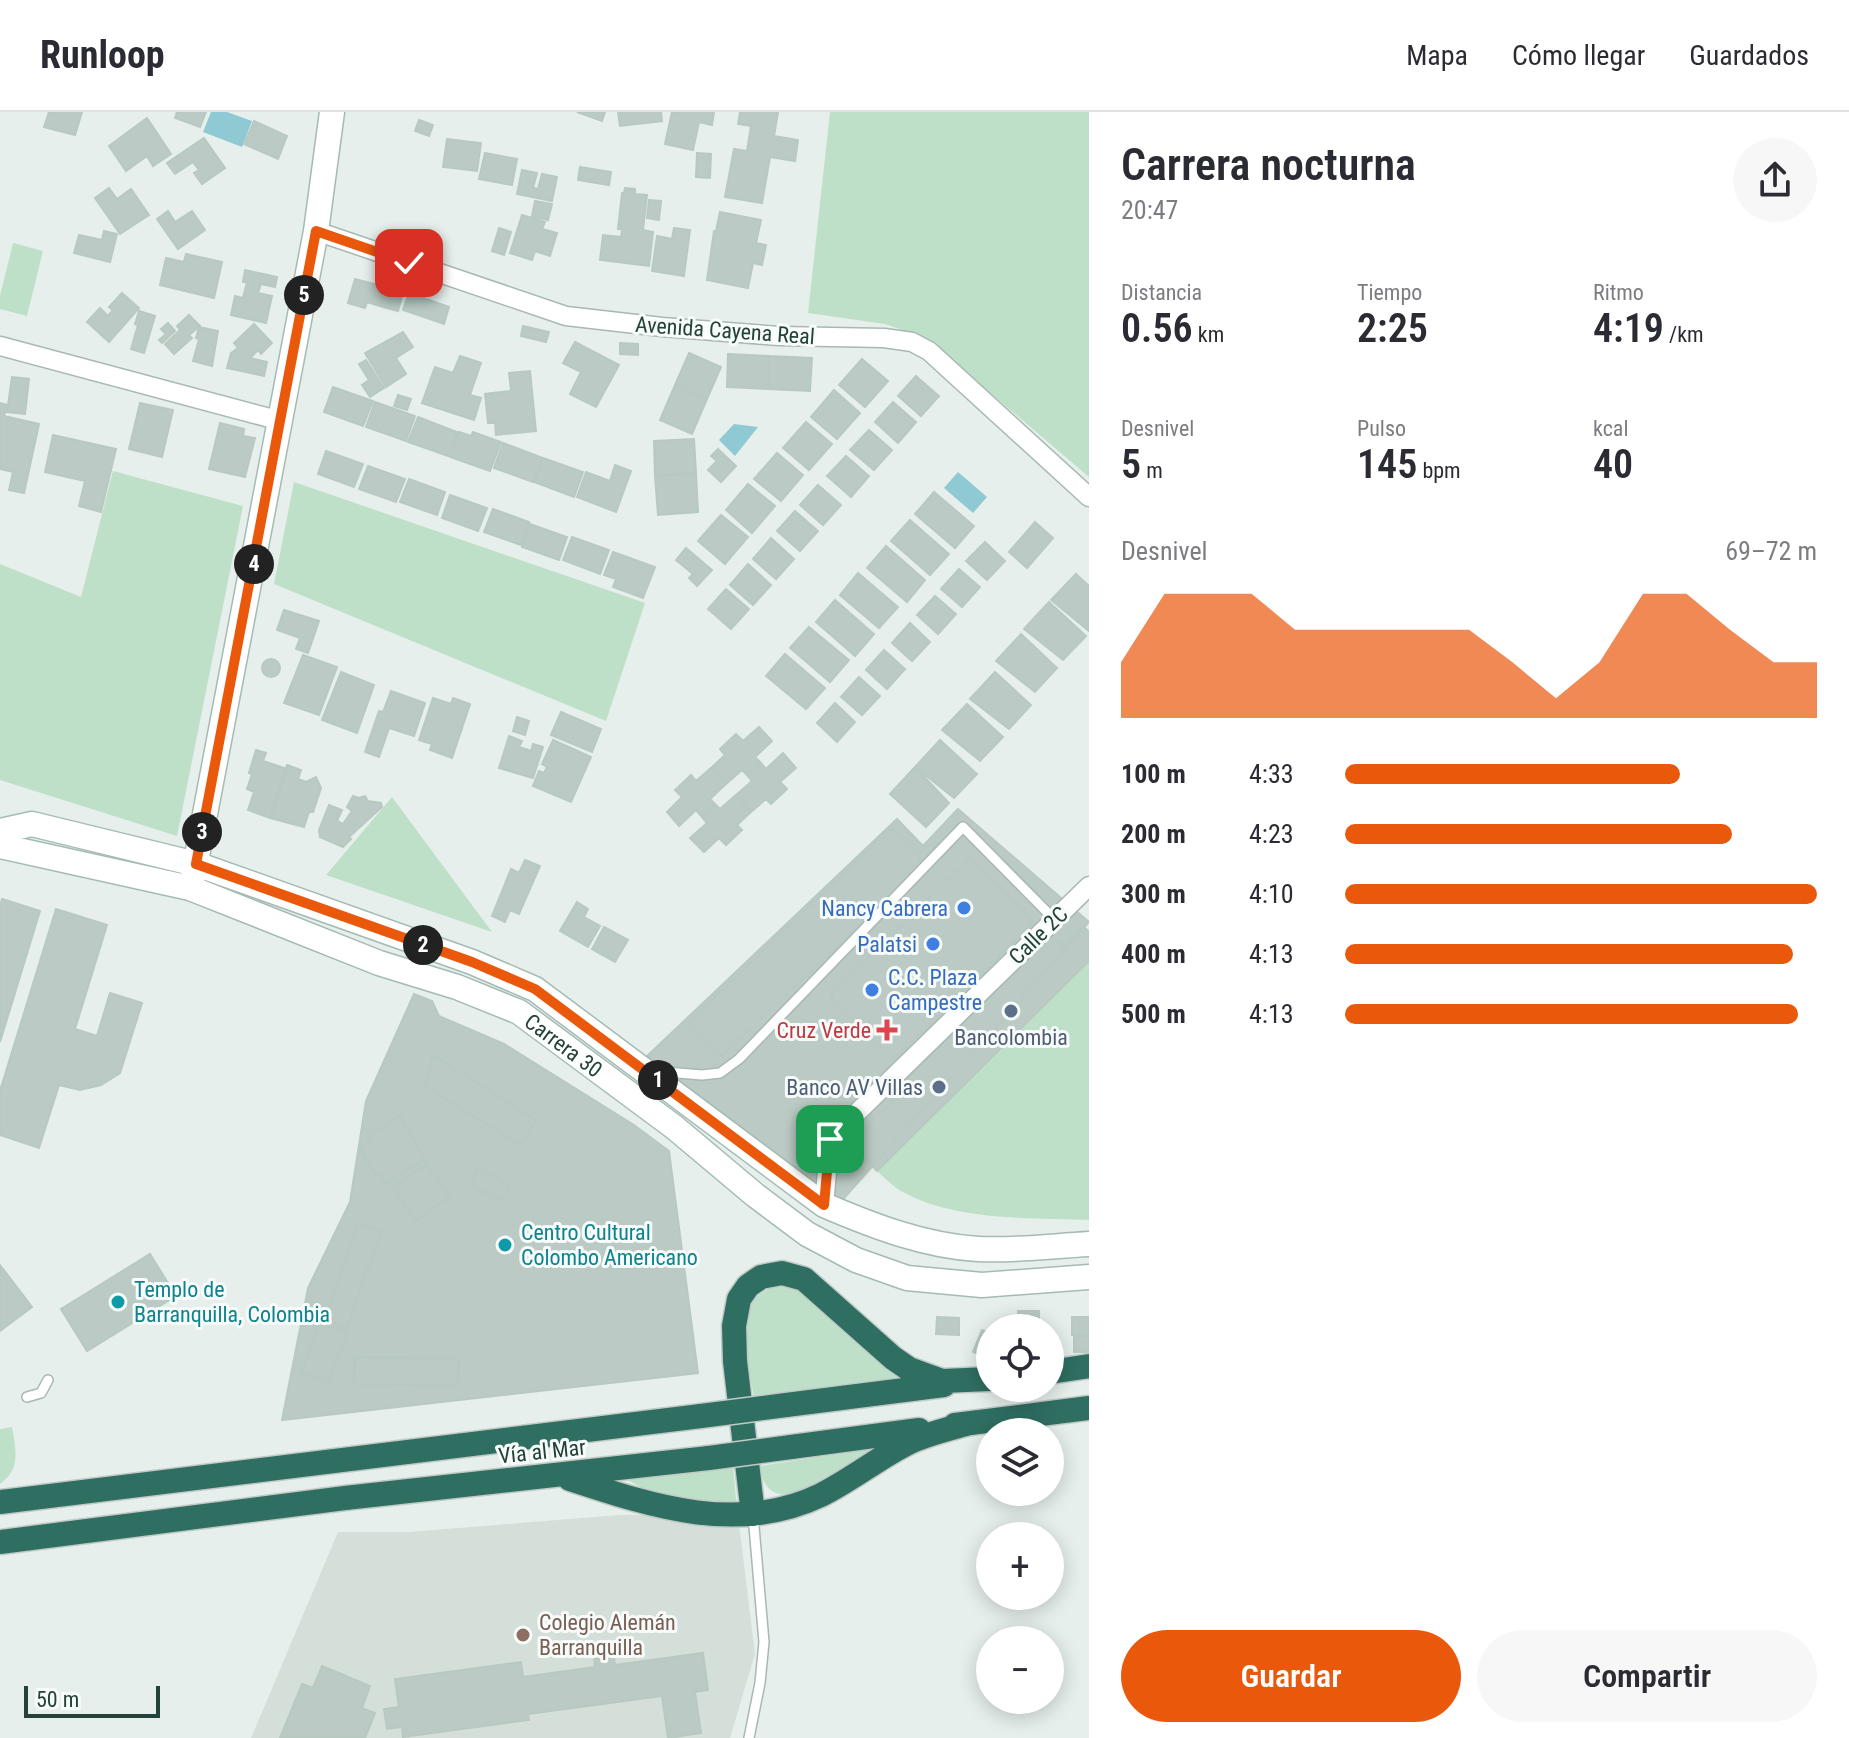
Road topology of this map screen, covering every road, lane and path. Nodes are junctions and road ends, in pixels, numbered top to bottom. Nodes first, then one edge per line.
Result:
1 (332, 112) edge
2 (316, 231) junction
3 (0, 346) edge
4 (281, 421) junction
5 (1089, 497) edge
6 (0, 831) edge
7 (0, 846) edge
8 (196, 864) junction
9 (1089, 886) edge
10 (190, 888) junction
11 (1054, 919) junction
12 (645, 1070) junction
13 (824, 1205) junction
14 (1089, 1244) edge
15 (1089, 1277) edge
16 (1089, 1366) edge
17 (1064, 1370) edge
18 (48, 1380) dead end
19 (976, 1380) edge
20 (976, 1381) edge
21 (27, 1397) dead end
22 (1089, 1408) edge
23 (970, 1423) junction
24 (562, 1476) junction
25 (0, 1502) edge
26 (753, 1514) junction
27 (0, 1542) edge
28 (749, 1738) edge

1 - 2 main road
2 - 4 main road
2 - 5 street, Avenida Cayena Real
3 - 4 street
4 - 8 main road
6 - 8 main road, Carrera 30
7 - 10 main road, Carrera 30
8 - 10 main road
8 - 12 main road, Carrera 30
9 - 11 street, Calle 2C
10 - 15 main road, Carrera 30
11 - 12 lane
11 - 13 street, Calle 2C
12 - 13 main road, Carrera 30
13 - 14 main road, Carrera 30
16 - 17 highway
18 - 21 lane
19 - 26 highway
20 - 25 highway, Vía al Mar, bridge
22 - 23 highway, Vía al Mar
23 - 24 highway, Vía al Mar, bridge
23 - 26 highway
24 - 26 highway
24 - 27 highway, Vía al Mar
26 - 28 lane

